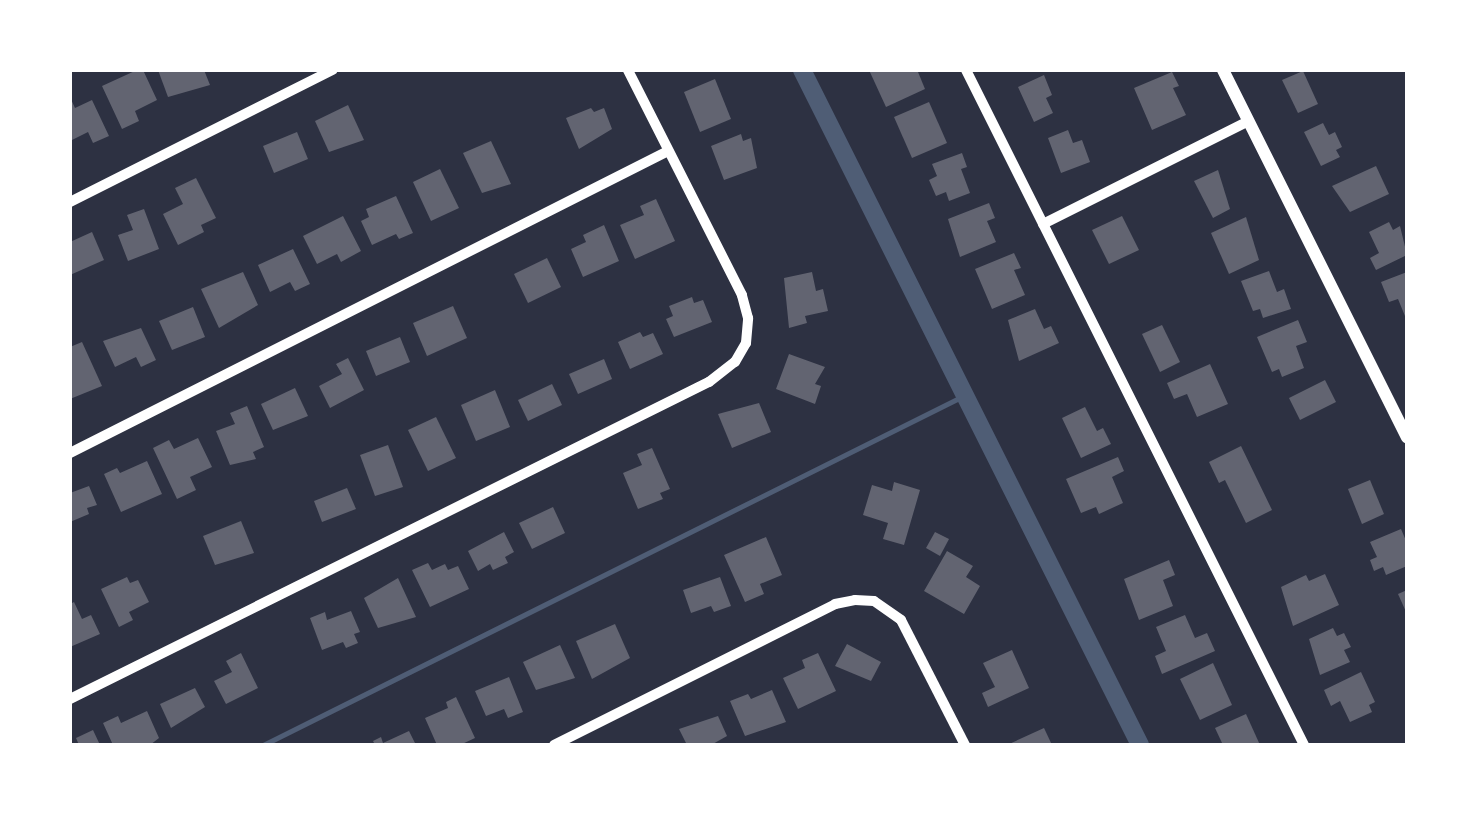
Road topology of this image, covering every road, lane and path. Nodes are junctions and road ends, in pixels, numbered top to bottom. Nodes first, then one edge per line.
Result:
1 (333, 70) edge
2 (628, 70) edge
3 (966, 70) edge
4 (1223, 70) edge
5 (1249, 121) junction
6 (668, 151) junction
7 (70, 202) edge
8 (1043, 224) junction
9 (1407, 437) edge
10 (70, 453) edge
11 (70, 700) edge
12 (554, 745) edge
13 (965, 745) edge
14 (1304, 745) edge

1 - 7 street
2 - 6 street
3 - 8 street
4 - 5 street
5 - 8 street
5 - 9 street
6 - 10 street
6 - 11 street
8 - 14 street
12 - 13 street

